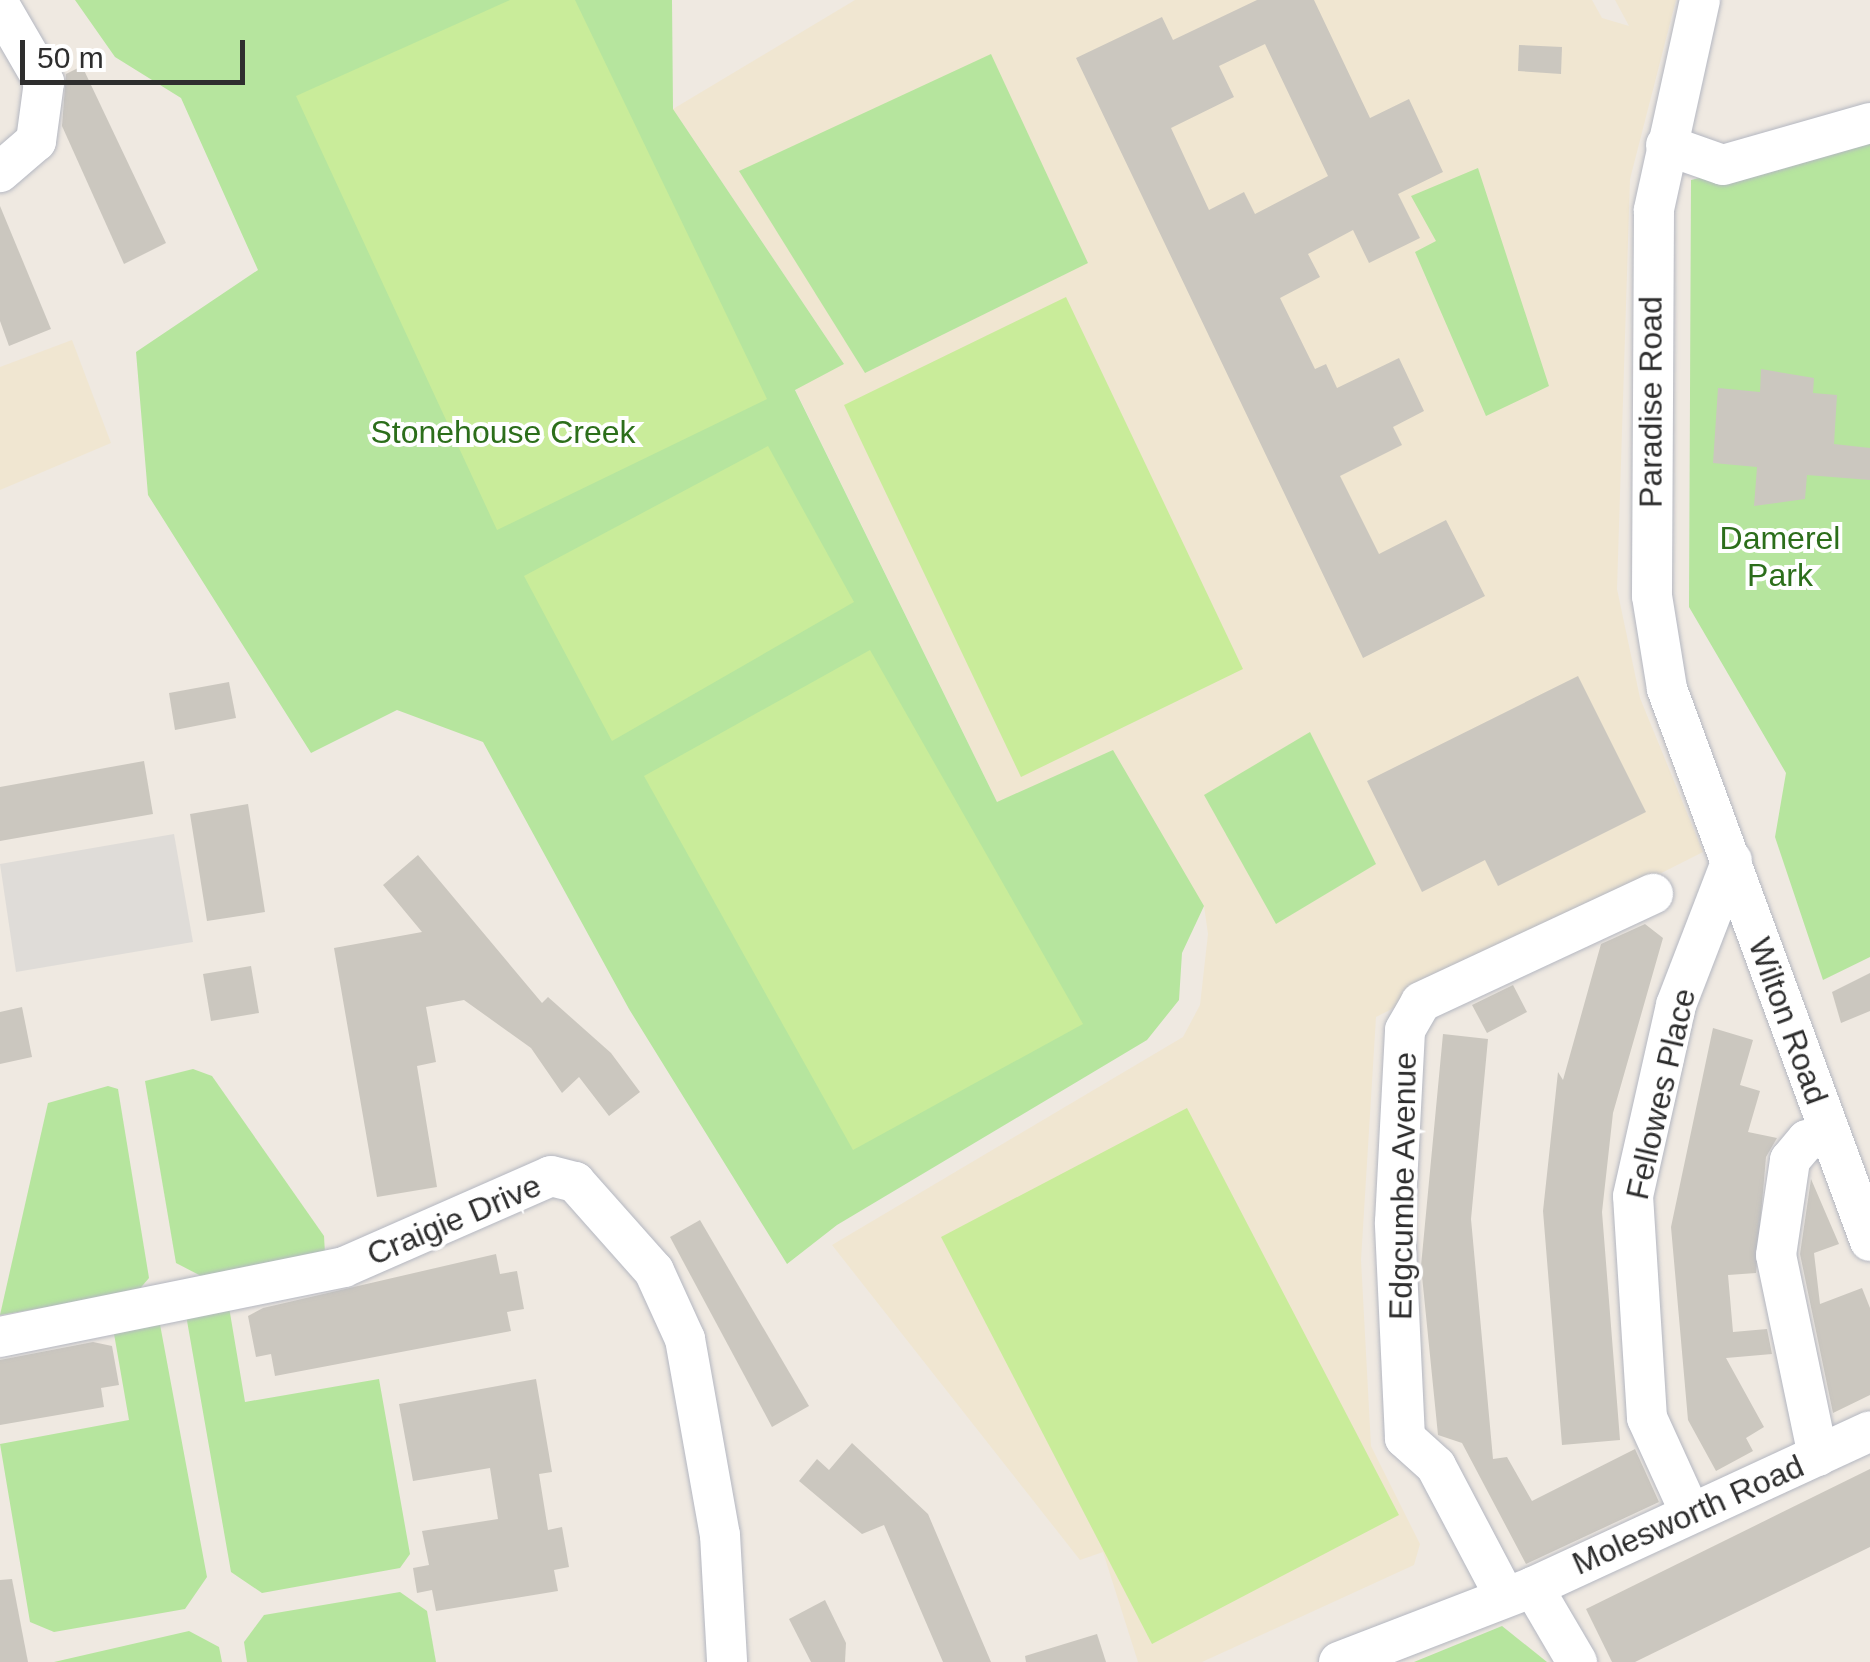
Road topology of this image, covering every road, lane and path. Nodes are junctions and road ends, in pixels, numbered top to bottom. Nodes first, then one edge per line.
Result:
1 (1700, 0) edge
2 (0, 6) edge
3 (1870, 122) edge
4 (1666, 145) junction
5 (9, 167) edge
6 (1710, 800) joint
7 (1732, 860) junction
8 (1652, 894) dead end
9 (1829, 1136) junction
10 (1869, 1234) edge
11 (0, 1337) edge
12 (1870, 1431) edge
13 (1818, 1456) junction
14 (1688, 1508) junction
15 (1519, 1592) junction
16 (728, 1662) edge
17 (1339, 1662) edge
18 (1577, 1662) edge

1 - 4 street, Paradise Road
2 - 5 street
3 - 4 street
4 - 6 street, Paradise Road
6 - 7 street, Wilton Road
7 - 9 street, Wilton Road
7 - 14 street, Fellowes Place
8 - 15 street, Edgcumbe Avenue
9 - 10 street, Wilton Road
9 - 13 street
11 - 16 street, Craigie Drive
12 - 13 street, Molesworth Road
13 - 14 street, Molesworth Road
14 - 15 street, Molesworth Road
15 - 17 street, Molesworth Road
15 - 18 street, Edgcumbe Avenue

